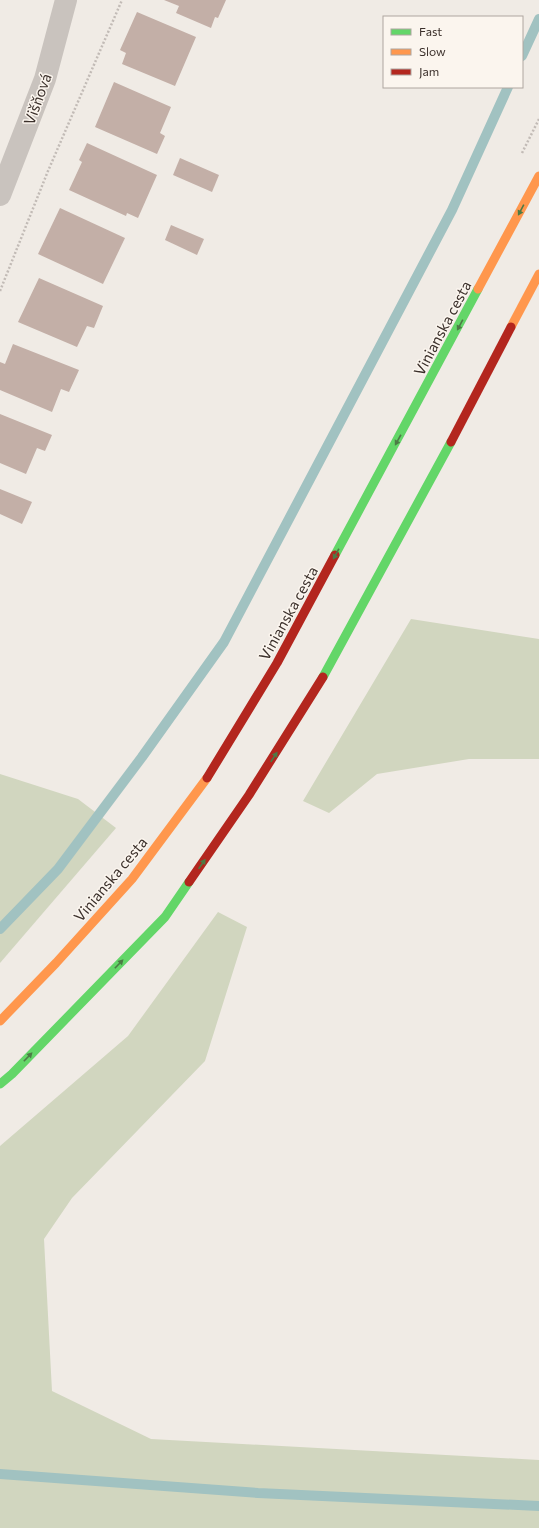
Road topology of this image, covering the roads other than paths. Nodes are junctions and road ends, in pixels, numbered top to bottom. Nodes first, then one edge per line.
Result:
1 (66, 0) edge
2 (539, 176) edge
3 (0, 195) edge
4 (539, 274) edge
5 (0, 1021) edge
6 (0, 1084) edge

1 - 3 street, Višňová
2 -> 5 main road, Vinianska cesta
6 -> 4 main road

